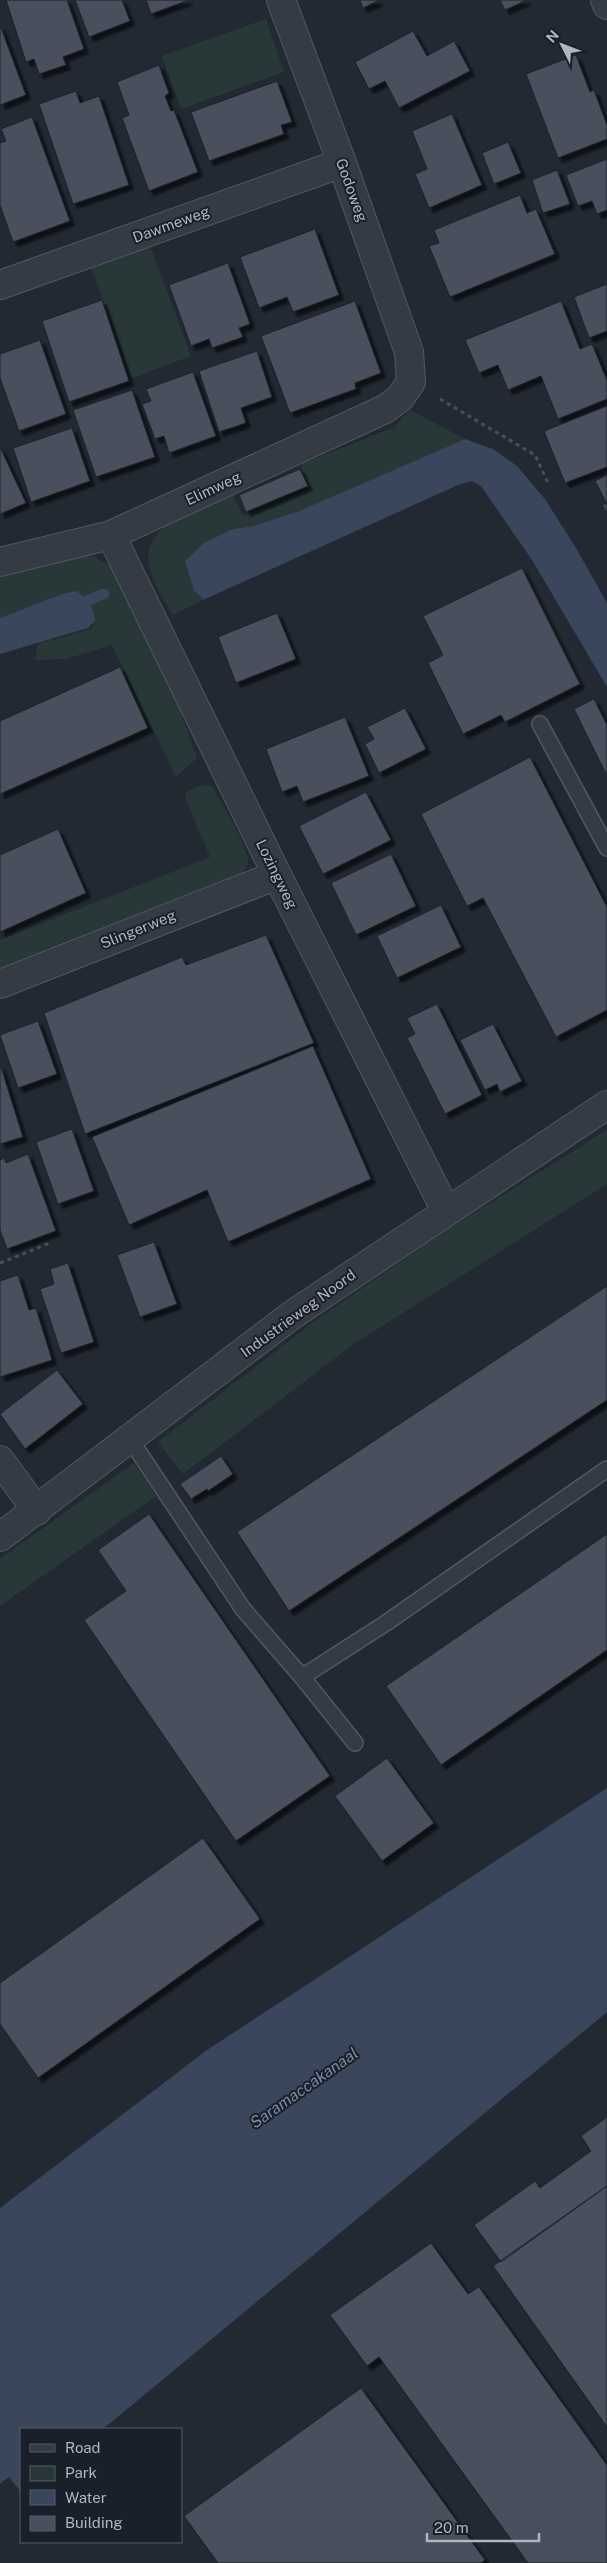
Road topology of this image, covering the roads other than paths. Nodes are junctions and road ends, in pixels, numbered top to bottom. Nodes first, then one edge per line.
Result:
1 (281, 0) edge
2 (605, 0) edge
3 (607, 5) edge
4 (342, 163) junction
5 (0, 285) edge
6 (411, 382) joint
7 (111, 535) junction
8 (0, 562) edge
9 (540, 724) dead end
10 (607, 848) edge
11 (277, 875) junction
12 (0, 984) edge
13 (607, 1105) edge
14 (446, 1211) junction
15 (130, 1439) junction
16 (0, 1460) edge
17 (607, 1469) edge
18 (37, 1511) junction
19 (0, 1537) edge
20 (302, 1677) junction
21 (355, 1743) dead end

1 - 4 street, Godoweg
2 - 3 street
4 - 5 street, Dawmeweg
4 - 6 street, Godoweg
6 - 7 street, Elimweg
7 - 8 street, Elimweg
7 - 11 street, Lozingweg
9 - 10 lane
11 - 12 street, Slingerweg
11 - 14 street, Lozingweg
13 - 14 street, Industrieweg Noord
14 - 15 street, Industrieweg Noord
15 - 18 street, Industrieweg Noord
15 - 20 lane
16 - 18 street
17 - 20 lane
18 - 19 street, Industrieweg Noord
20 - 21 lane

